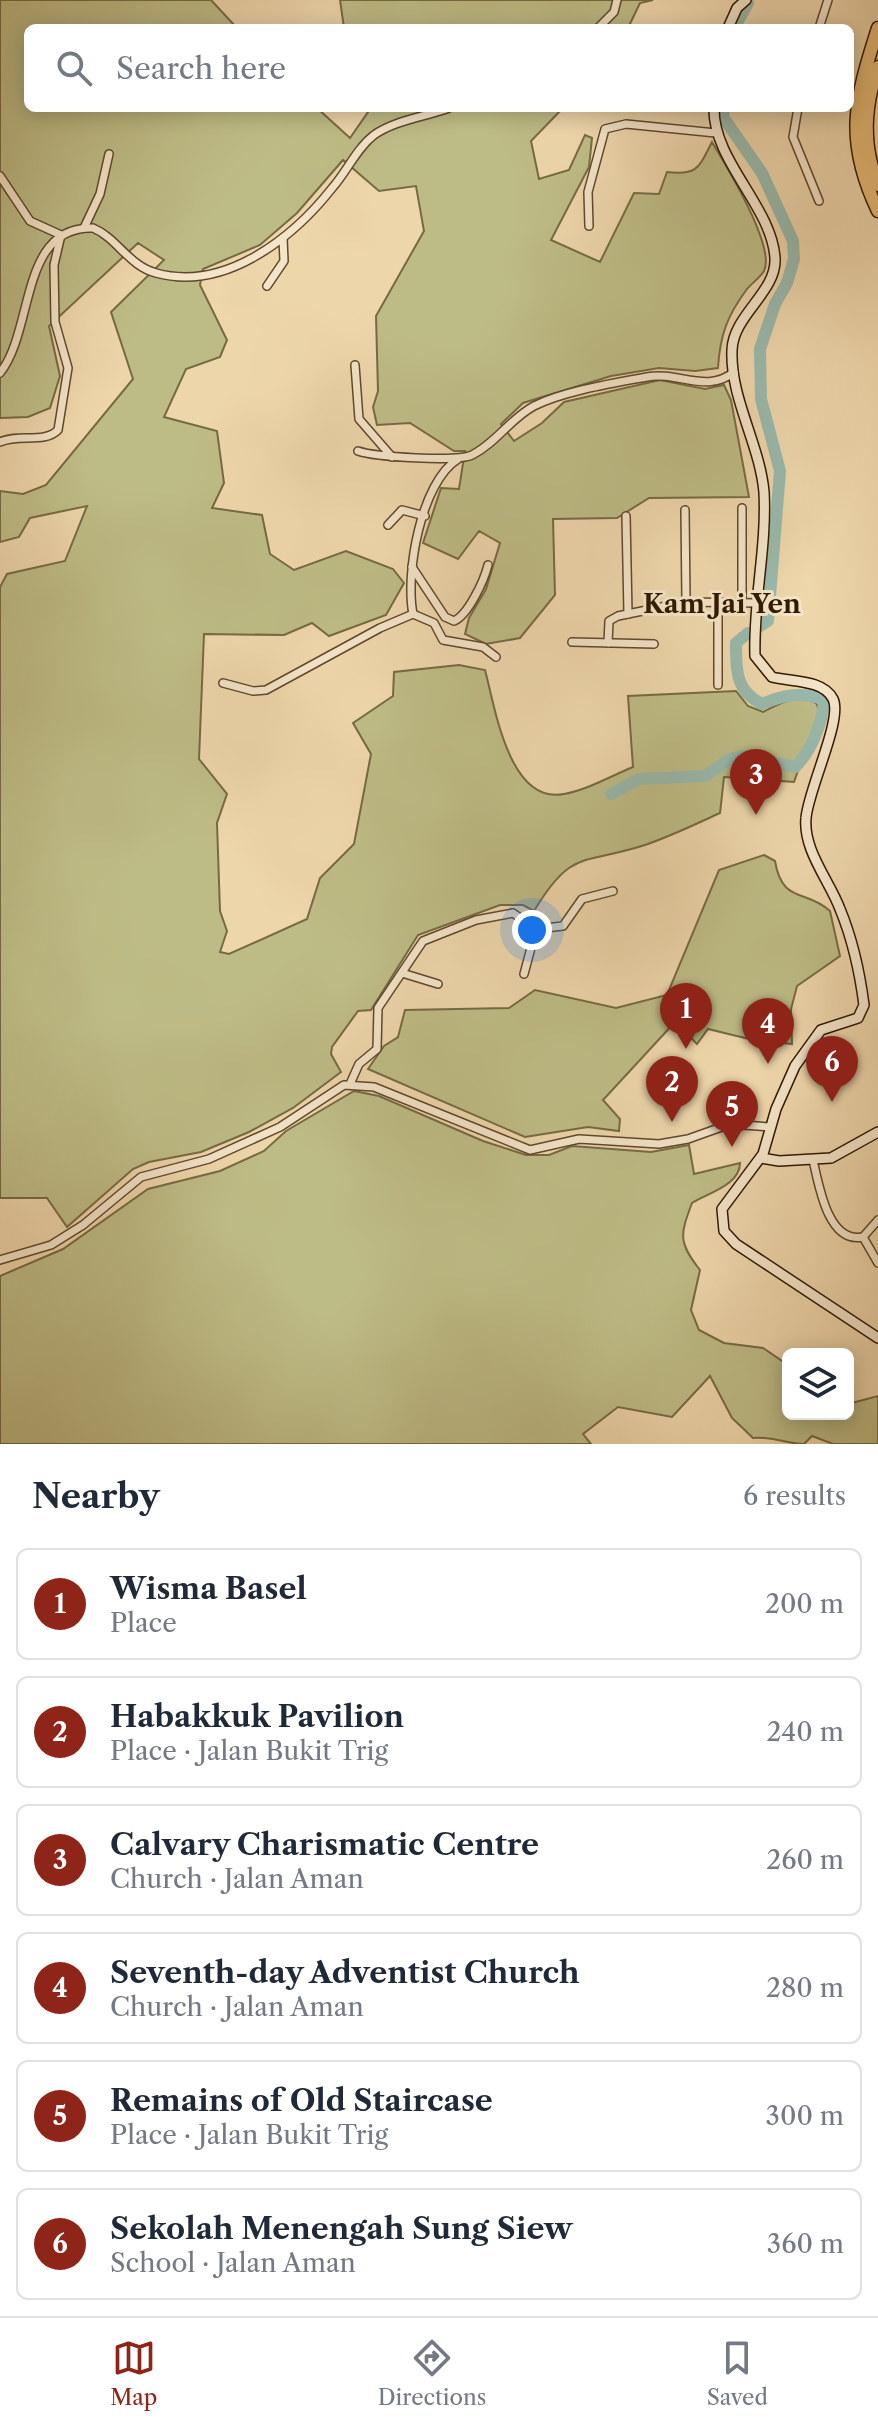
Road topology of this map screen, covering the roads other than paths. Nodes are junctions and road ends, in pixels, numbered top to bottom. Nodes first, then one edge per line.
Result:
1 (617, 0) edge
2 (746, 0) edge
3 (828, 0) edge
4 (602, 24) edge
5 (730, 24) edge
6 (820, 24) edge
7 (878, 28) edge
8 (878, 67) edge
9 (437, 112) edge
10 (714, 112) edge
11 (797, 112) edge
12 (716, 133) junction
13 (109, 154) dead end
14 (0, 176) edge
15 (878, 185) edge
16 (819, 201) dead end
17 (878, 211) edge
18 (589, 226) dead end
19 (84, 228) junction
20 (61, 235) junction
21 (283, 238) junction
22 (267, 286) dead end
23 (355, 365) dead end
24 (734, 372) junction
25 (0, 373) edge
26 (0, 442) edge
27 (358, 451) dead end
28 (392, 457) junction
29 (458, 459) junction
30 (742, 508) dead end
31 (685, 510) dead end
32 (425, 516) junction
33 (626, 516) dead end
34 (388, 525) dead end
35 (488, 565) dead end
36 (412, 567) junction
37 (686, 602) junction
38 (718, 603) junction
39 (742, 603) junction
40 (756, 603) junction
41 (413, 614) junction
42 (628, 614) junction
43 (572, 642) dead end
44 (608, 643) junction
45 (654, 644) dead end
46 (496, 657) dead end
47 (223, 683) dead end
48 (718, 685) dead end
49 (613, 891) dead end
50 (536, 929) junction
51 (402, 973) junction
52 (524, 974) dead end
53 (438, 984) dead end
54 (350, 1084) junction
55 (770, 1127) junction
56 (878, 1132) edge
57 (761, 1158) junction
58 (813, 1160) junction
59 (878, 1220) edge
60 (863, 1237) junction
61 (0, 1260) edge
62 (878, 1263) edge
63 (878, 1338) edge

1 - 4 street
2 - 5 street
3 - 6 street
7 - 17 highway
8 - 15 highway
9 - 21 street
10 - 12 street
11 - 16 street
12 - 18 street
12 - 24 street
13 - 19 street
14 - 20 street
19 - 20 street
19 - 21 street
20 - 25 street
20 - 26 street
21 - 22 street
23 - 28 street
24 - 29 street
24 - 40 street
27 - 28 street
28 - 29 street
29 - 32 street
30 - 39 street
31 - 37 street
32 - 34 street
32 - 36 street
33 - 42 street
35 - 36 street
36 - 41 street
37 - 38 street
37 - 42 street
38 - 39 street
38 - 48 street
39 - 40 street
40 - 55 street
41 - 46 street
41 - 47 street
42 - 44 street
43 - 44 street
44 - 45 street
49 - 50 street
50 - 51 street
50 - 52 street
51 - 53 street
51 - 54 street
54 - 55 street
54 - 61 street
55 - 57 street
56 - 58 street
57 - 58 street
57 - 63 street
58 - 60 street
59 - 60 street
60 - 62 street

